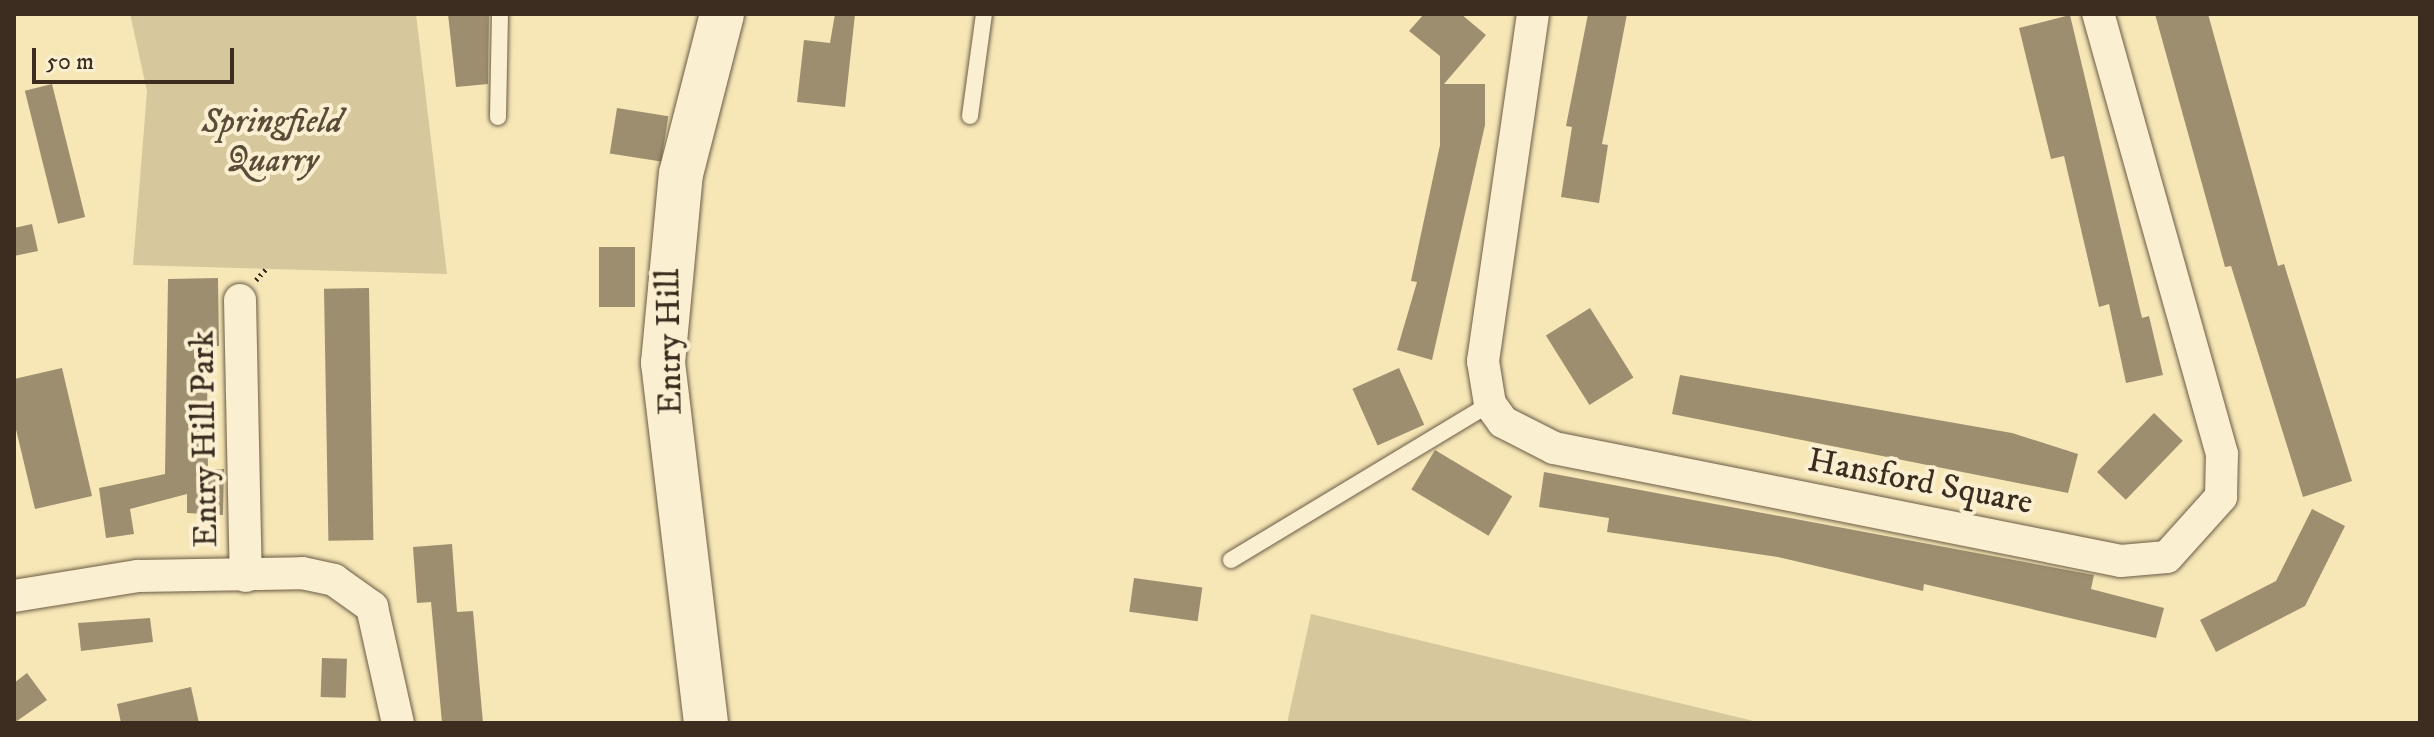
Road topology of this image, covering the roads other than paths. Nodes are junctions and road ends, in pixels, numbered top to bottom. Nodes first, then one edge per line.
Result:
1 (500, 14) edge
2 (722, 14) edge
3 (984, 14) edge
4 (1533, 14) edge
5 (2098, 14) edge
6 (970, 116) dead end
7 (498, 117) dead end
8 (240, 300) dead end
9 (1490, 404) junction
10 (1231, 560) dead end
11 (246, 576) junction
12 (14, 596) edge
13 (398, 723) edge
14 (706, 723) edge

1 - 7 lane
2 - 14 street, Entry Hill
3 - 6 lane
4 - 9 street
5 - 9 street, Hansford Square
8 - 11 street, Entry Hill Park
9 - 10 lane
11 - 12 street, Entry Hill Park
11 - 13 street, Entry Hill Park

